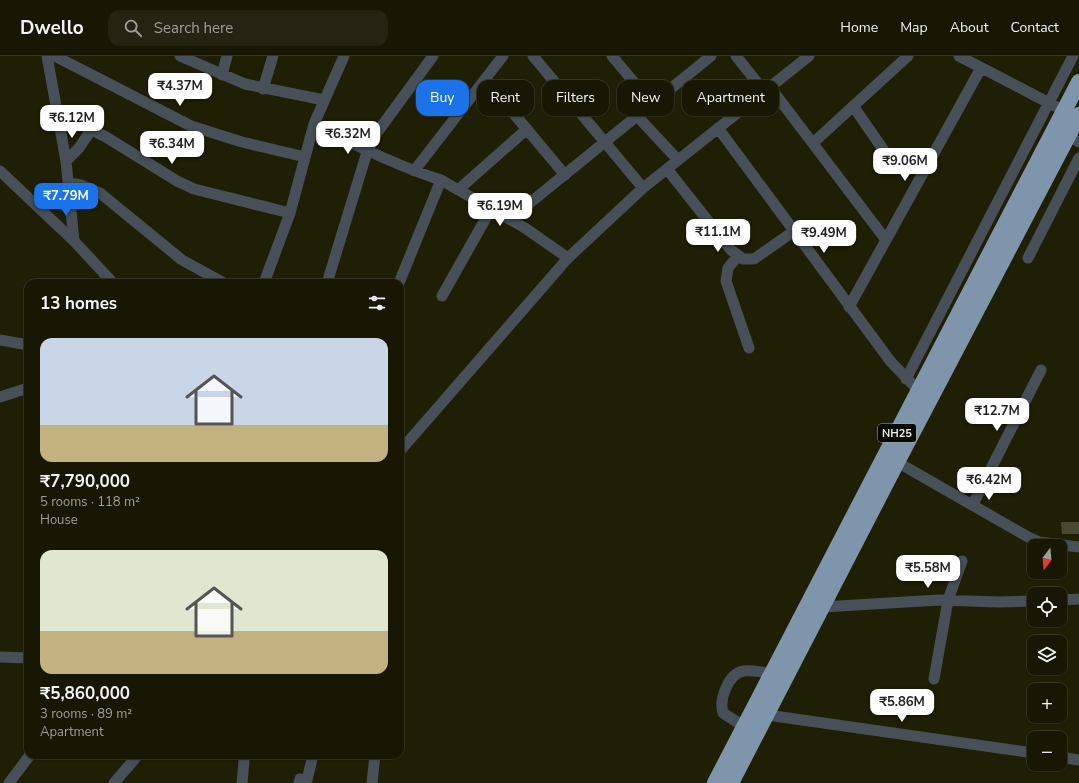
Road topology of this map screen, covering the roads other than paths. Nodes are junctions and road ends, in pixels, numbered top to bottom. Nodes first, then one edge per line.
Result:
1 (47, 56) edge
2 (55, 56) edge
3 (180, 56) edge
4 (227, 56) edge
5 (273, 56) edge
6 (344, 56) edge
7 (433, 56) edge
8 (502, 56) edge
9 (533, 56) edge
10 (711, 56) edge
11 (736, 56) edge
12 (809, 56) edge
13 (908, 56) edge
14 (959, 56) edge
15 (1073, 56) edge
16 (615, 57) edge
17 (980, 68) junction
18 (222, 75) junction
19 (485, 79) junction
20 (633, 80) edge
21 (759, 80) edge
22 (778, 80) edge
23 (1079, 82) edge
24 (674, 87) edge
25 (263, 89) junction
26 (324, 100) junction
27 (779, 103) edge
28 (1048, 103) junction
29 (853, 106) junction
30 (1072, 113) edge
31 (733, 116) edge
32 (638, 117) joint
33 (57, 118) junction
34 (314, 124) junction
35 (718, 128) junction
36 (527, 129) junction
37 (91, 130) junction
38 (1074, 139) edge
39 (812, 143) junction
40 (606, 144) junction
41 (367, 152) junction
42 (305, 157) junction
43 (1079, 158) edge
44 (678, 160) junction
45 (66, 161) junction
46 (896, 168) dead end
47 (667, 169) junction
48 (0, 171) edge
49 (414, 171) junction
50 (565, 175) junction
51 (441, 180) junction
52 (68, 183) junction
53 (643, 188) junction
54 (458, 190) junction
55 (491, 208) junction
56 (290, 213) junction
57 (510, 219) junction
58 (794, 231) junction
59 (886, 240) junction
60 (74, 241) junction
61 (738, 256) junction
62 (568, 258) junction
63 (1028, 258) dead end
64 (98, 268) junction
65 (99, 279) edge
66 (109, 279) edge
67 (215, 279) edge
68 (268, 279) edge
69 (328, 279) edge
70 (401, 279) edge
71 (442, 296) dead end
72 (849, 307) junction
73 (0, 340) edge
74 (24, 344) edge
75 (749, 348) dead end
76 (1041, 370) dead end
77 (906, 379) junction
78 (24, 389) edge
79 (919, 391) junction
80 (0, 397) edge
81 (404, 446) edge
82 (897, 462) junction
83 (973, 504) junction
84 (1079, 547) edge
85 (962, 561) dead end
86 (1079, 599) edge
87 (948, 600) junction
88 (1067, 600) edge
89 (1027, 601) edge
90 (823, 607) junction
91 (0, 657) edge
92 (24, 658) edge
93 (773, 673) junction
94 (934, 679) dead end
95 (767, 715) junction
96 (745, 727) junction
97 (1027, 752) edge
98 (1067, 758) edge
99 (27, 759) edge
100 (135, 759) edge
101 (312, 759) edge
102 (375, 759) edge
103 (1079, 760) edge
104 (244, 761) dead end
105 (9, 783) edge
106 (114, 783) edge
107 (242, 783) edge
108 (299, 783) edge
109 (372, 783) edge
110 (715, 783) edge
111 (731, 783) edge

1 - 33 street
2 - 42 street
3 - 18 street
4 - 18 street
5 - 25 street
6 - 26 street
7 - 41 street
8 - 19 street
9 - 40 street
10 - 24 street
11 - 21 street
12 - 22 street
13 - 29 street
14 - 17 street
15 - 28 street
16 - 20 street
17 - 28 street
17 - 59 street
18 - 25 street
19 - 36 street
19 - 49 street
23 - 30 highway, NH25
25 - 26 street
26 - 34 street
27 - 39 street
28 - 30 street
28 - 77 street
29 - 39 street
29 - 46 street
30 - 38 highway, NH25
30 - 79 highway, NH25
31 - 35 street
32 - 40 street
32 - 44 street
33 - 37 street
33 - 45 street
34 - 41 street
34 - 42 street
35 - 44 street
35 - 58 street
36 - 50 street
36 - 54 street
37 - 45 street
37 - 56 street
38 - 82 highway, NH25
39 - 59 street
40 - 50 street
40 - 53 street
41 - 49 street
41 - 69 street
42 - 56 street
43 - 63 street
44 - 47 street
45 - 52 street
47 - 53 street
47 - 61 street
48 - 60 street
49 - 51 street
50 - 57 street
51 - 54 street
51 - 70 street
52 - 60 street
52 - 67 street
53 - 62 street
54 - 55 street
55 - 57 street
55 - 71 street
56 - 68 street
57 - 62 street
58 - 61 street
58 - 72 street
59 - 72 street
60 - 64 street
61 - 75 street
62 - 81 street
64 - 65 street
64 - 66 street
72 - 77 street
73 - 74 street
76 - 83 street
77 - 79 street
78 - 80 street
79 - 93 highway, NH25
82 - 83 street
82 - 90 highway, NH25
83 - 84 street
85 - 87 street
86 - 88 street
87 - 89 street
87 - 90 street
87 - 94 street
90 - 95 highway, NH25
91 - 92 street
93 - 96 highway, NH25
93 - 96 street
95 - 97 street
95 - 111 highway, NH25
96 - 110 highway, NH25
98 - 103 street
99 - 105 street
100 - 106 street
101 - 108 street
102 - 109 street
104 - 107 street

